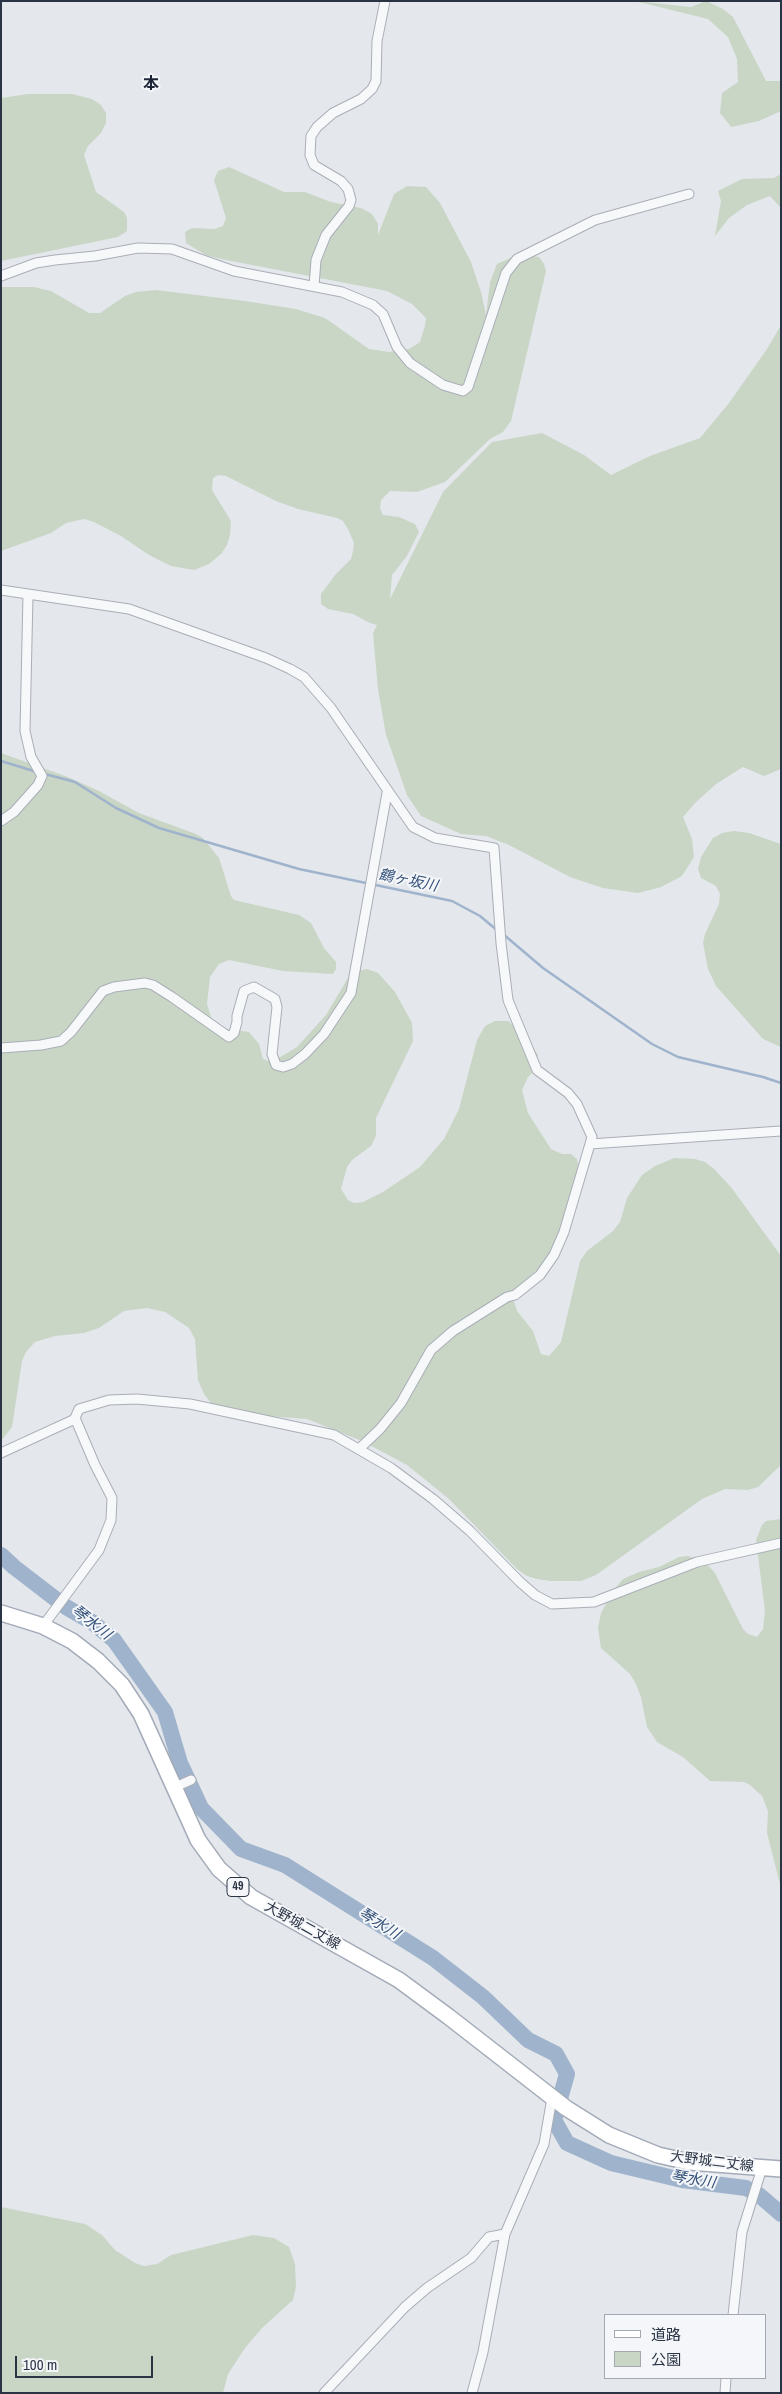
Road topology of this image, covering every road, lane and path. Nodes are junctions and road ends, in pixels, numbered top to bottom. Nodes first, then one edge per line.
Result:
1 (385, 1) edge
2 (689, 194) dead end
3 (1, 276) edge
4 (314, 286) junction
5 (1, 590) edge
6 (28, 595) junction
7 (387, 793) junction
8 (1, 821) edge
9 (1, 1048) edge
10 (781, 1131) edge
11 (590, 1144) junction
12 (75, 1419) junction
13 (359, 1449) junction
14 (1, 1453) edge
15 (781, 1543) edge
16 (1, 1613) edge
17 (43, 1626) junction
18 (552, 2098) junction
19 (762, 2168) junction
20 (781, 2169) edge
21 (505, 2234) junction
22 (733, 2314) edge
23 (726, 2379) edge
24 (324, 2393) edge
25 (472, 2393) edge
26 (725, 2393) edge

1 - 4 street
2 - 4 street
3 - 4 street
5 - 6 street
6 - 7 street
6 - 8 street
7 - 9 street
7 - 11 street
10 - 11 street
11 - 13 street
12 - 13 street
12 - 14 street
12 - 17 street
13 - 15 street
16 - 17 main road, 大野城二丈線 / 49
17 - 18 main road, 大野城二丈線 / 49
18 - 19 main road, 大野城二丈線 / 49
18 - 21 street
19 - 20 main road, 大野城二丈線 / 49
19 - 22 street
21 - 24 street
21 - 25 street
23 - 26 street

